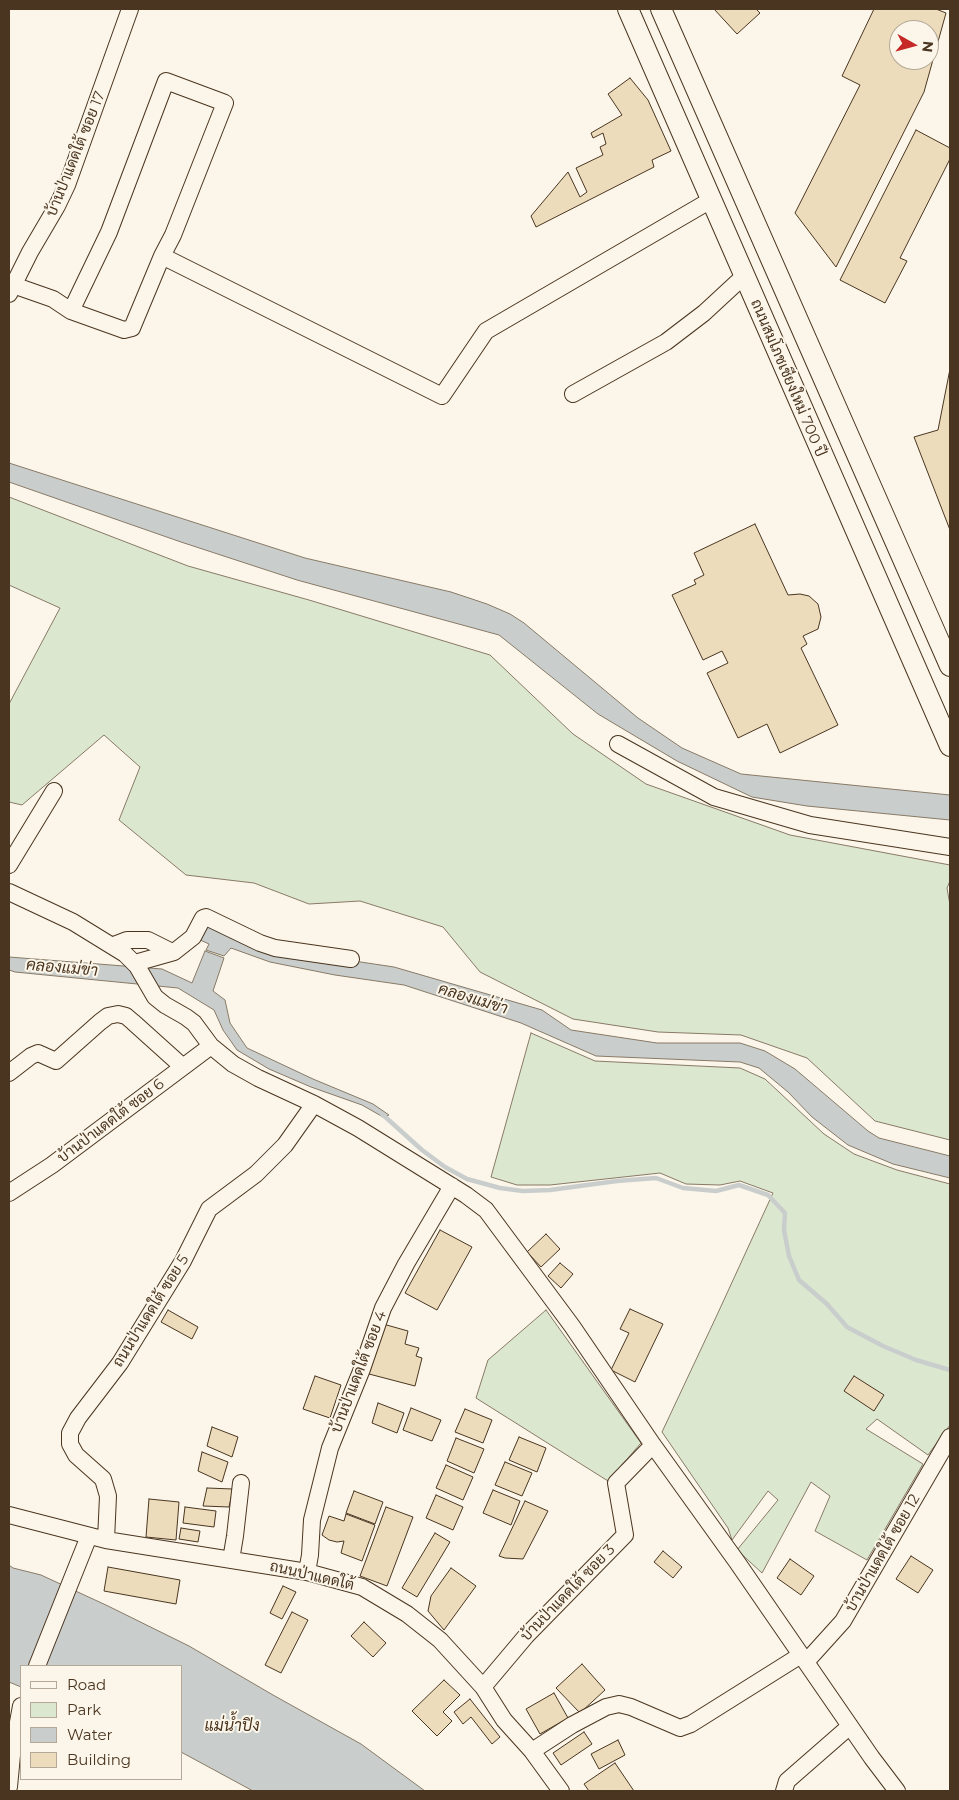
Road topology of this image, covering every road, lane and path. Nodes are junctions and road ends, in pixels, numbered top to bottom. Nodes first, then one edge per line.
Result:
1 (130, 9) edge
2 (628, 9) edge
3 (661, 9) edge
4 (711, 200) junction
5 (162, 256) junction
6 (744, 276) junction
7 (11, 290) edge
8 (71, 311) junction
9 (573, 394) dead end
10 (950, 666) edge
11 (618, 744) dead end
12 (950, 746) edge
13 (54, 791) dead end
14 (950, 847) edge
15 (9, 865) edge
16 (9, 892) edge
17 (114, 946) junction
18 (172, 952) junction
19 (351, 959) dead end
20 (136, 965) junction
21 (211, 1046) junction
22 (183, 1067) junction
23 (9, 1073) edge
24 (314, 1104) junction
25 (452, 1186) junction
26 (9, 1193) edge
27 (950, 1437) edge
28 (652, 1444) junction
29 (240, 1483) dead end
30 (9, 1515) edge
31 (89, 1536) junction
32 (106, 1540) junction
33 (231, 1560) junction
34 (307, 1572) junction
35 (803, 1658) junction
36 (37, 1665) edge
37 (482, 1687) junction
38 (20, 1714) edge
39 (850, 1726) junction
40 (532, 1752) junction
41 (9, 1787) edge
42 (561, 1791) edge
43 (784, 1791) edge
44 (897, 1791) edge

1 - 7 street, บ้านป่าแดดใต้ ซอย 17
2 - 4 main road, ถนนสมโภชเชียงใหม่ 700 ปี
3 - 10 main road
4 - 5 street
4 - 6 main road, ถนนสมโภชเชียงใหม่ 700 ปี
5 - 8 street
5 - 8 street
6 - 9 street
6 - 12 main road, ถนนสมโภชเชียงใหม่ 700 ปี
7 - 8 street
11 - 14 street
13 - 15 street
16 - 17 street
17 - 18 street
17 - 20 street
18 - 19 street
18 - 20 street
20 - 21 street
21 - 22 street, บ้านป่าแดดใต้ ซอย 6
21 - 24 street
22 - 23 street
22 - 26 street, บ้านป่าแดดใต้ ซอย 6
24 - 25 street
24 - 32 street, ถนนป่าแดดใต้ ซอย 5
25 - 28 street
25 - 34 street, บ้านป่าแดดใต้ ซอย 4
27 - 35 street, บ้านป่าแดดใต้ ซอย 12
28 - 35 street
28 - 37 street, บ้านป่าแดดใต้ ซอย 3
29 - 33 street
30 - 31 street, ถนนป่าแดดใต้
31 - 32 street, ถนนป่าแดดใต้
31 - 36 street
32 - 33 street, ถนนป่าแดดใต้
33 - 34 street, ถนนป่าแดดใต้
34 - 37 street, ถนนป่าแดดใต้
35 - 39 street
35 - 40 street, บ้านป่าแดดใต้ ซอย 12
37 - 40 street, ถนนป่าแดดใต้
38 - 41 street
39 - 43 street
39 - 44 street
40 - 42 street, ถนนป่าแดดใต้

